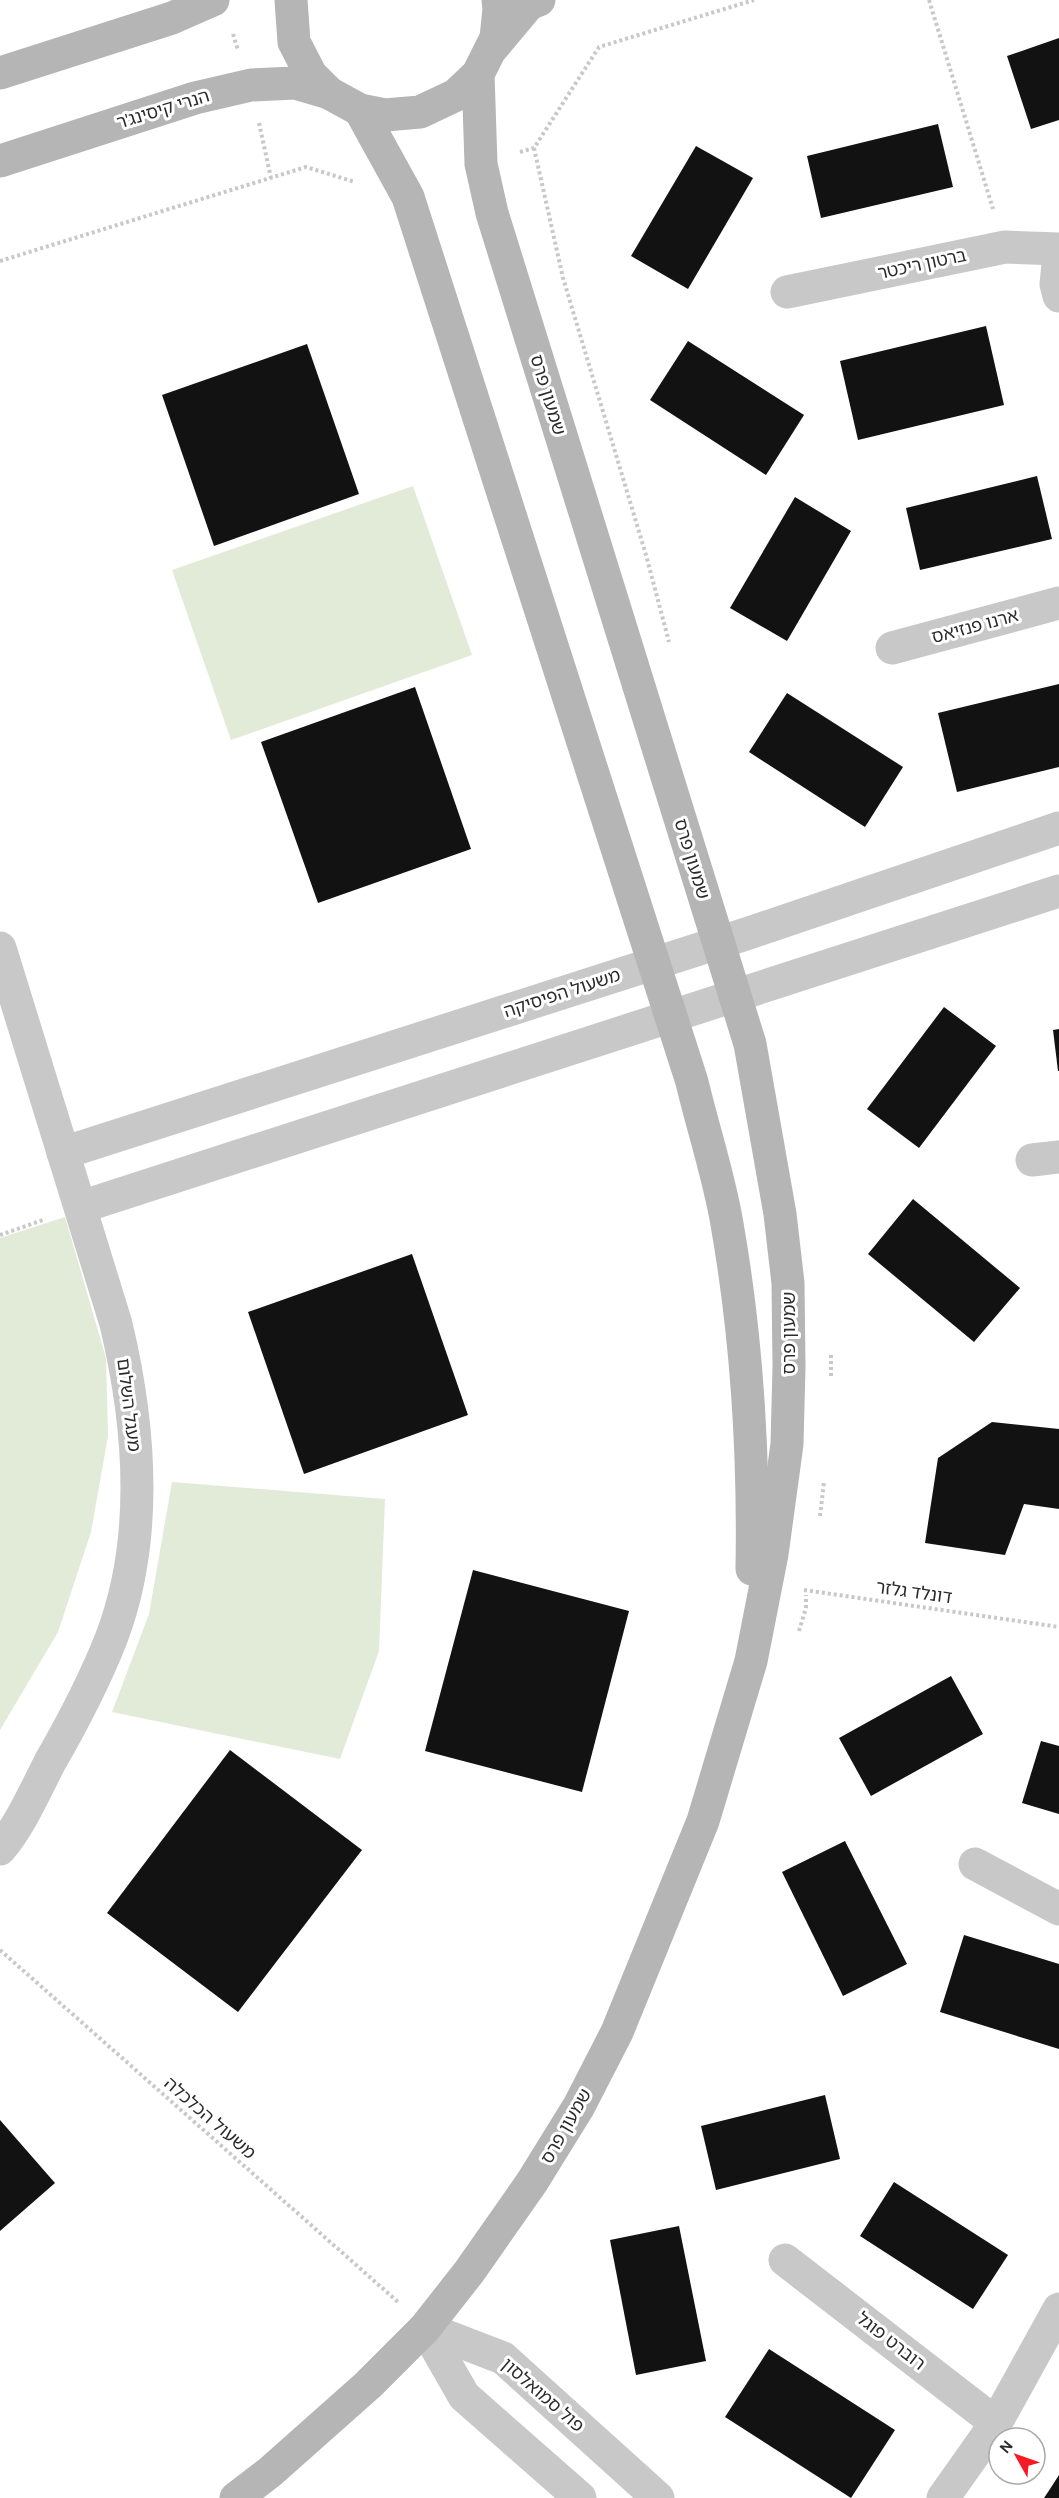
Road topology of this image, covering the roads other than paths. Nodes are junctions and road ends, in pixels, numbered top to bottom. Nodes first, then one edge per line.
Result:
1 (213, 0) edge
2 (291, 0) edge
3 (498, 0) edge
4 (539, 0) edge
5 (484, 62) junction
6 (0, 73) edge
7 (329, 93) junction
8 (360, 110) junction
9 (0, 161) edge
10 (1059, 249) edge
11 (1059, 255) edge
12 (786, 292) dead end
13 (1059, 296) edge
14 (1059, 603) edge
15 (892, 648) dead end
16 (1059, 828) edge
17 (1059, 891) edge
18 (718, 943) junction
19 (0, 948) edge
20 (655, 963) junction
21 (735, 995) junction
22 (672, 1016) junction
23 (63, 1153) junction
24 (81, 1207) junction
25 (751, 1661) junction
26 (0, 1849) edge
27 (975, 1864) dead end
28 (1059, 1909) edge
29 (785, 2260) dead end
30 (1059, 2309) edge
31 (414, 2317) junction
32 (996, 2423) junction
33 (236, 2498) edge
34 (580, 2498) edge
35 (658, 2498) edge
36 (943, 2498) edge

1 - 6 street
2 - 7 street
3 - 5 street
4 - 5 street
5 - 8 street
5 - 18 street, שמעון פרס
7 - 8 street
7 - 9 street, הנרי קיסינג'ר
8 - 20 street, שמעון פרס
10 - 12 street, ברטון ריכטר
11 - 13 street
14 - 15 street, ארנו פנזיאס
16 - 18 street, משעול הפיסיקה
17 - 21 street
18 - 20 street, משעול הפיסיקה
18 - 21 street, שמעון פרס
19 - 23 street, מעגל השלום
20 - 22 street, שמעון פרס
20 - 23 street, משעול הפיסיקה
21 - 22 street
21 - 25 street, שמעון פרס
22 - 24 street
22 - 25 street, שמעון פרס
23 - 24 street, מעגל השלום
24 - 26 street, מעגל השלום
25 - 31 street, שמעון פרס
27 - 28 street
29 - 32 street, רוברט פוגל
30 - 32 street
31 - 33 street, שמעון פרס
31 - 34 street
31 - 35 street, פול סמואלסון
32 - 36 street

